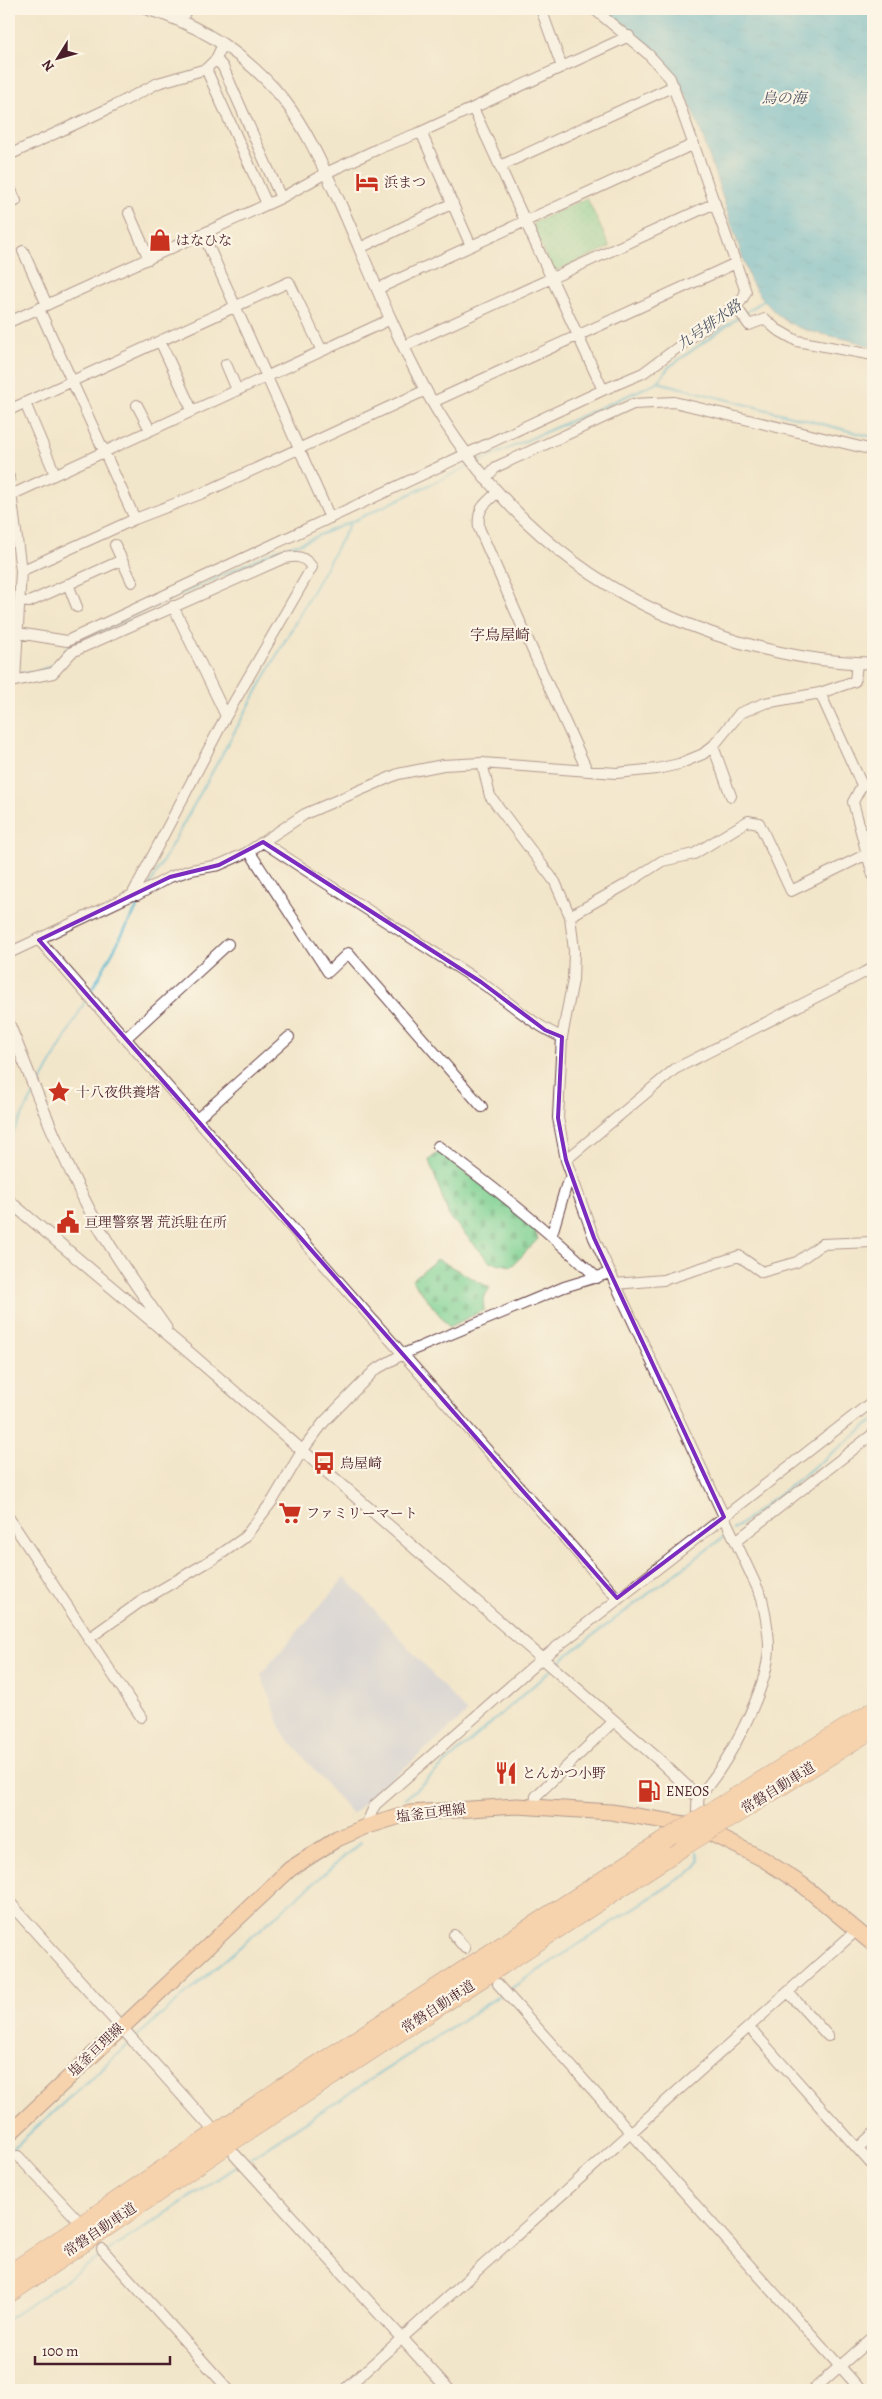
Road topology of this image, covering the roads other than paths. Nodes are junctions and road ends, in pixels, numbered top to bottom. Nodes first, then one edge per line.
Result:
1 (147, 9) edge
2 (186, 9) edge
3 (541, 9) edge
4 (594, 9) edge
5 (182, 22) junction
6 (628, 36) junction
7 (224, 44) junction
8 (216, 59) junction
9 (562, 67) junction
10 (206, 70) junction
11 (674, 86) junction
12 (473, 108) junction
13 (421, 132) junction
14 (694, 144) junction
15 (9, 155) edge
16 (500, 166) junction
17 (326, 173) junction
18 (9, 186) edge
19 (281, 198) junction
20 (16, 201) dead end
21 (453, 203) junction
22 (715, 203) junction
23 (267, 204) junction
24 (129, 213) dead end
25 (525, 221) junction
26 (203, 234) junction
27 (471, 246) junction
28 (360, 248) junction
29 (23, 251) dead end
30 (149, 259) junction
31 (736, 263) junction
32 (552, 279) junction
33 (377, 289) junction
34 (236, 305) junction
35 (43, 307) junction
36 (737, 307) junction
37 (391, 319) junction
38 (9, 322) edge
39 (578, 336) junction
40 (160, 341) junction
41 (404, 346) junction
42 (322, 351) junction
43 (873, 355) edge
44 (226, 364) dead end
45 (268, 376) junction
46 (72, 382) junction
47 (237, 390) junction
48 (426, 390) junction
49 (603, 390) junction
50 (432, 402) junction
51 (25, 403) junction
52 (137, 405) dead end
53 (9, 410) edge
54 (192, 410) junction
55 (150, 430) junction
56 (301, 448) junction
57 (873, 450) edge
58 (104, 452) junction
59 (468, 457) junction
60 (55, 474) junction
61 (482, 475) junction
62 (9, 477) edge
63 (498, 492) junction
64 (11, 495) junction
65 (330, 518) junction
66 (135, 519) junction
67 (114, 545) dead end
68 (122, 560) junction
69 (21, 571) junction
70 (132, 582) dead end
71 (68, 584) junction
72 (19, 601) junction
73 (173, 606) junction
74 (77, 607) dead end
75 (18, 633) junction
76 (857, 663) junction
77 (873, 663) edge
78 (14, 678) edge
79 (820, 693) junction
80 (226, 716) junction
81 (713, 746) junction
82 (482, 763) junction
83 (587, 770) junction
84 (731, 796) dead end
85 (263, 842) junction
86 (249, 851) junction
87 (867, 854) junction
88 (873, 874) edge
89 (135, 895) junction
90 (570, 916) junction
91 (39, 940) junction
92 (228, 944) dead end
93 (9, 953) edge
94 (873, 968) edge
95 (9, 1024) edge
96 (289, 1037) dead end
97 (562, 1037) junction
98 (126, 1038) junction
99 (482, 1107) dead end
100 (197, 1119) junction
101 (438, 1146) dead end
102 (566, 1160) junction
103 (572, 1177) junction
104 (9, 1201) edge
105 (552, 1234) junction
106 (873, 1242) edge
107 (610, 1273) junction
108 (597, 1278) junction
109 (616, 1284) junction
110 (174, 1340) junction
111 (404, 1354) junction
112 (873, 1401) edge
113 (873, 1434) edge
114 (302, 1451) junction
115 (724, 1517) junction
116 (9, 1518) edge
117 (736, 1541) junction
118 (617, 1598) junction
119 (88, 1639) junction
120 (543, 1661) junction
121 (873, 1711) edge
122 (141, 1717) dead end
123 (614, 1721) junction
124 (873, 1729) edge
125 (698, 1797) junction
126 (739, 1803) junction
127 (536, 1806) junction
128 (697, 1826) junction
129 (365, 1827) junction
130 (9, 1902) edge
131 (454, 1936) dead end
132 (864, 1936) edge
133 (466, 1948) dead end
134 (498, 1984) dead end
135 (788, 1992) junction
136 (749, 2027) junction
137 (123, 2029) junction
138 (828, 2036) dead end
139 (209, 2125) dead end
140 (629, 2133) junction
141 (9, 2134) edge
142 (873, 2134) edge
143 (858, 2148) junction
144 (235, 2155) dead end
145 (18, 2156) dead end
146 (873, 2166) edge
147 (76, 2218) dead end
148 (102, 2249) dead end
149 (9, 2274) edge
150 (9, 2294) edge
151 (873, 2337) edge
152 (402, 2338) junction
153 (840, 2366) junction
154 (229, 2390) edge
155 (344, 2390) edge
156 (449, 2390) edge
157 (813, 2390) edge
158 (861, 2390) edge

1 - 5 street
2 - 5 street
3 - 9 street
4 - 6 street
5 - 7 street
6 - 9 street
6 - 11 street
7 - 8 street
7 - 17 street
8 - 10 street
8 - 19 street
9 - 12 street
10 - 15 street
10 - 23 street
11 - 14 street
11 - 16 street
12 - 13 street
12 - 16 street
13 - 17 street
13 - 21 street
14 - 22 street
14 - 25 street
16 - 25 street
17 - 19 street
17 - 28 street
18 - 20 street
19 - 23 street
21 - 27 street
21 - 28 street
22 - 31 street
22 - 32 street
23 - 26 street
24 - 30 street
25 - 27 street
25 - 32 street
26 - 30 street
26 - 34 street
27 - 33 street
28 - 33 street
29 - 35 street
30 - 35 street
31 - 36 street
31 - 39 street
32 - 39 street
32 - 41 street
33 - 37 street
34 - 40 street
34 - 42 street
34 - 45 street
35 - 38 street
35 - 46 street
36 - 43 street
36 - 49 street
37 - 41 street
37 - 42 street
39 - 49 street
39 - 50 street
40 - 46 street
40 - 54 street
41 - 48 street
42 - 45 street
44 - 47 street
45 - 47 street
45 - 56 street
46 - 51 street
46 - 58 street
47 - 54 street
48 - 50 street
48 - 56 street
49 - 59 street
50 - 59 street
51 - 53 street
51 - 60 street
52 - 55 street
54 - 55 street
55 - 58 street
56 - 65 street
56 - 66 street
57 - 61 street
58 - 60 street
58 - 66 street
59 - 61 street
59 - 65 street
60 - 64 street
61 - 63 street
62 - 64 street
63 - 76 street
63 - 83 street
64 - 69 street
65 - 75 street
66 - 69 street
67 - 68 street
68 - 70 street
68 - 71 street
69 - 72 street
71 - 72 street
71 - 74 street
72 - 75 street
73 - 78 street
73 - 80 street
73 - 80 street
75 - 78 street
76 - 77 street
76 - 79 street
79 - 81 street
79 - 87 street
80 - 89 street
81 - 83 street
81 - 84 street
82 - 83 street
82 - 85 street
82 - 90 street
85 - 86 street
85 - 97 street
86 - 89 street
86 - 99 street
87 - 88 street
87 - 90 street
89 - 91 street
90 - 97 street
91 - 93 street
91 - 98 street
92 - 98 street
94 - 102 street
95 - 110 street
96 - 100 street
97 - 102 street
98 - 100 street
100 - 111 street
101 - 105 street
102 - 103 street
103 - 105 street
103 - 107 street
104 - 110 street
105 - 108 street
106 - 109 street
107 - 108 street
107 - 109 street
108 - 111 street
109 - 115 street
110 - 114 street
111 - 114 street
111 - 118 street
112 - 115 street
113 - 117 street
114 - 119 street
114 - 120 street
115 - 117 street
115 - 118 street
116 - 119 street
117 - 125 street
118 - 120 street
119 - 122 street
120 - 123 street
120 - 129 street
121 - 126 highway, 常磐自動車道
123 - 125 street
123 - 127 street
124 - 126 highway, 常磐自動車道
125 - 128 street
126 - 149 highway, 常磐自動車道, bridge
126 - 150 highway, 常磐自動車道, bridge
127 - 128 main road, 塩釜亘理線
127 - 129 main road, 塩釜亘理線
128 - 132 main road, 塩釜亘理線
129 - 137 main road, 塩釜亘理線
130 - 137 street
131 - 133 street
132 - 135 street
134 - 140 street
135 - 136 street
135 - 138 street
136 - 140 street
136 - 143 street
137 - 139 street
137 - 141 main road, 塩釜亘理線
140 - 152 street
140 - 153 street
142 - 143 street
143 - 146 street
144 - 152 street
145 - 147 street
148 - 154 street
151 - 153 street
152 - 155 street
152 - 156 street
153 - 157 street
153 - 158 street

